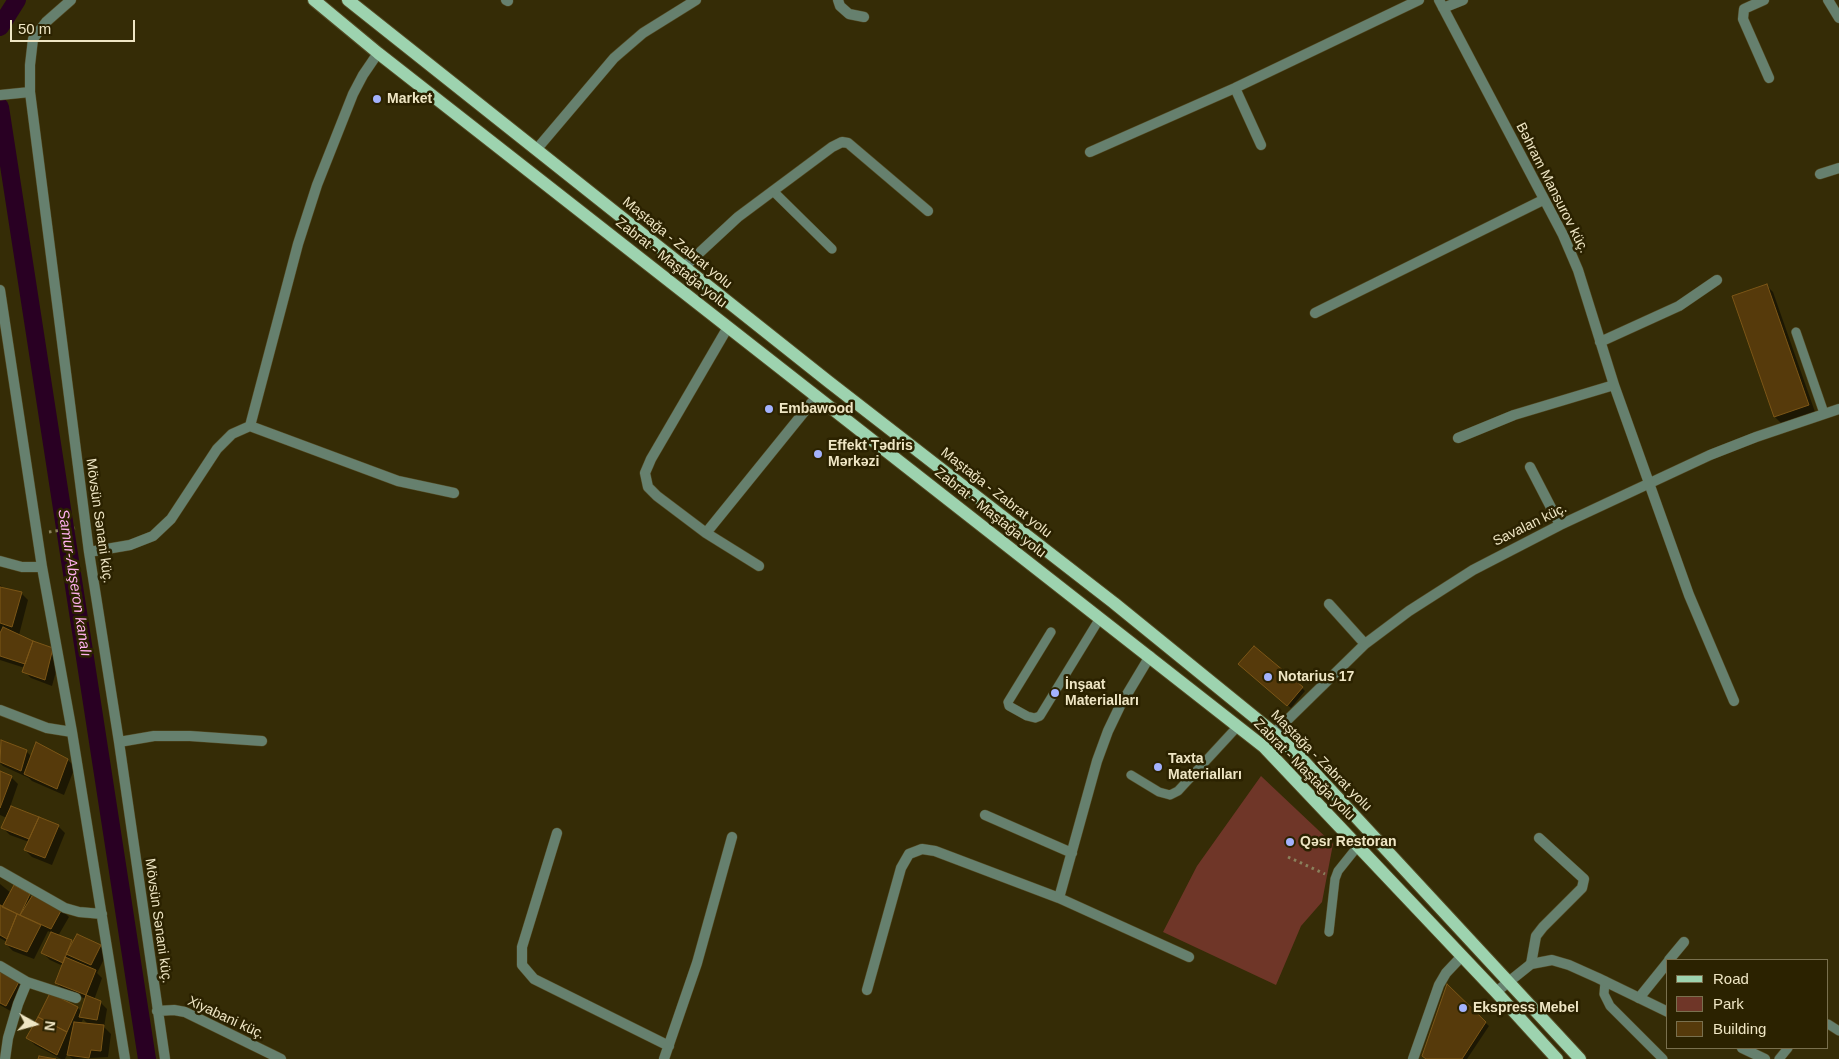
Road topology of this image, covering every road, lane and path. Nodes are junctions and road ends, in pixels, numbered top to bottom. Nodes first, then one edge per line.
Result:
1 (72, 0) edge
2 (314, 0) edge
3 (348, 0) edge
4 (696, 0) edge
5 (838, 0) edge
6 (1419, 0) edge
7 (1463, 0) edge
8 (1764, 0) edge
9 (1828, 0) edge
10 (1441, 4) edge
11 (864, 17) dead end
12 (1839, 18) edge
13 (378, 53) junction
14 (1769, 78) dead end
15 (1235, 88) junction
16 (30, 92) junction
17 (0, 95) edge
18 (1261, 145) dead end
19 (536, 150) junction
20 (1090, 152) dead end
21 (1839, 168) edge
22 (1820, 174) dead end
23 (773, 191) junction
24 (1544, 200) junction
25 (928, 211) dead end
26 (832, 249) dead end
27 (684, 268) junction
28 (1717, 280) dead end
29 (0, 290) edge
30 (1315, 313) dead end
31 (728, 327) junction
32 (1796, 332) dead end
33 (1600, 342) junction
34 (1614, 385) junction
35 (817, 396) junction
36 (1839, 409) edge
37 (1824, 413) junction
38 (250, 426) junction
39 (1458, 438) dead end
40 (1530, 467) dead end
41 (1649, 482) junction
42 (454, 493) dead end
43 (1560, 525) junction
44 (86, 527) junction
45 (37, 533) junction
46 (706, 533) junction
47 (89, 552) junction
48 (0, 560) edge
49 (759, 566) dead end
50 (42, 567) junction
51 (1328, 604) dead end
52 (1100, 618) junction
53 (1051, 632) dead end
54 (1365, 644) junction
55 (1150, 656) junction
56 (1734, 701) dead end
57 (0, 710) edge
58 (1238, 726) junction
59 (72, 732) junction
60 (1274, 732) junction
61 (262, 741) dead end
62 (119, 742) junction
63 (1131, 775) dead end
64 (985, 816) dead end
65 (557, 833) dead end
66 (732, 837) dead end
67 (1539, 838) dead end
68 (1358, 846) junction
69 (1072, 853) junction
70 (1288, 856) dead end
71 (0, 871) edge
72 (1335, 879) junction
73 (1059, 898) junction
74 (102, 914) junction
75 (1329, 932) dead end
76 (1684, 942) dead end
77 (1462, 956) junction
78 (1189, 957) dead end
79 (1671, 959) edge
80 (1531, 964) junction
81 (1666, 965) edge
82 (0, 966) edge
83 (1508, 981) junction
84 (1605, 981) junction
85 (27, 982) junction
86 (866, 990) dead end
87 (1496, 992) junction
88 (76, 998) dead end
89 (1639, 998) junction
90 (1666, 1011) edge
91 (157, 1012) junction
92 (669, 1046) junction
93 (1744, 1049) edge
94 (1787, 1049) edge
95 (5, 1059) edge
96 (125, 1059) edge
97 (165, 1059) edge
98 (281, 1059) edge
99 (664, 1059) edge
100 (1413, 1059) edge
101 (1557, 1059) edge
102 (1580, 1059) edge
103 (1663, 1059) edge
104 (1765, 1059) edge
105 (1779, 1059) edge

1 - 16 street, Mövsün Sənani küç.
2 - 13 main road, Zabrat - Maştağa yolu
3 - 19 main road, Maştağa - Zabrat yolu
4 - 19 street
5 - 11 street
6 - 15 street
7 - 10 street
8 - 14 street
9 - 12 street
10 - 24 street, Bəhram Mansurov küç.
13 - 31 main road, Zabrat - Maştağa yolu
13 - 38 street
15 - 18 street
15 - 20 street
16 - 17 street
16 - 44 street, Mövsün Sənani küç.
19 - 27 main road, Maştağa - Zabrat yolu
21 - 22 street
23 - 25 street
23 - 26 lane
23 - 27 street
24 - 30 street
24 - 33 street, Bəhram Mansurov küç.
27 - 60 main road, Maştağa - Zabrat yolu
28 - 33 street
29 - 45 street
31 - 35 main road, Zabrat - Maştağa yolu
31 - 46 street
32 - 37 lane
33 - 34 street, Bəhram Mansurov küç.
34 - 39 street
34 - 41 street, Bəhram Mansurov küç.
35 - 46 street
35 - 52 main road, Zabrat - Maştağa yolu
36 - 37 street, Savalan küç.
37 - 41 street, Savalan küç.
38 - 42 street
38 - 47 street
40 - 43 street
41 - 43 street, Savalan küç.
41 - 56 street, Bəhram Mansurov küç.
43 - 54 street, Savalan küç.
44 - 45 path
44 - 47 street, Mövsün Sənani küç.
45 - 50 street
46 - 49 street
47 - 62 street, Mövsün Sənani küç.
48 - 50 street
50 - 59 street
51 - 54 street
52 - 53 lane
52 - 55 main road, Zabrat - Maştağa yolu
54 - 60 street, Savalan küç.
55 - 58 main road, Zabrat - Maştağa yolu
55 - 69 street
57 - 59 street
58 - 63 lane
58 - 68 main road, Zabrat - Maştağa yolu
59 - 74 street
60 - 83 main road, Maştağa - Zabrat yolu
61 - 62 street
62 - 91 street, Mövsün Sənani küç.
64 - 69 street
65 - 92 street
66 - 92 street
67 - 80 street
68 - 72 lane
68 - 77 main road, Zabrat - Maştağa yolu
69 - 73 street
70 - 72 path
71 - 74 street
72 - 75 lane
73 - 78 street
73 - 86 street
74 - 96 street
76 - 79 street
77 - 87 main road, Zabrat - Maştağa yolu
77 - 100 street
80 - 83 street
80 - 84 street
81 - 89 street
82 - 85 street
83 - 87 street
83 - 102 main road, Maştağa - Zabrat yolu
84 - 89 street
84 - 103 lane
85 - 88 street
85 - 95 street
87 - 101 main road, Zabrat - Maştağa yolu
89 - 90 street
91 - 97 street, Mövsün Sənani küç.
91 - 98 street, Xiyabani küç.
92 - 99 street
93 - 104 street
94 - 105 lane

